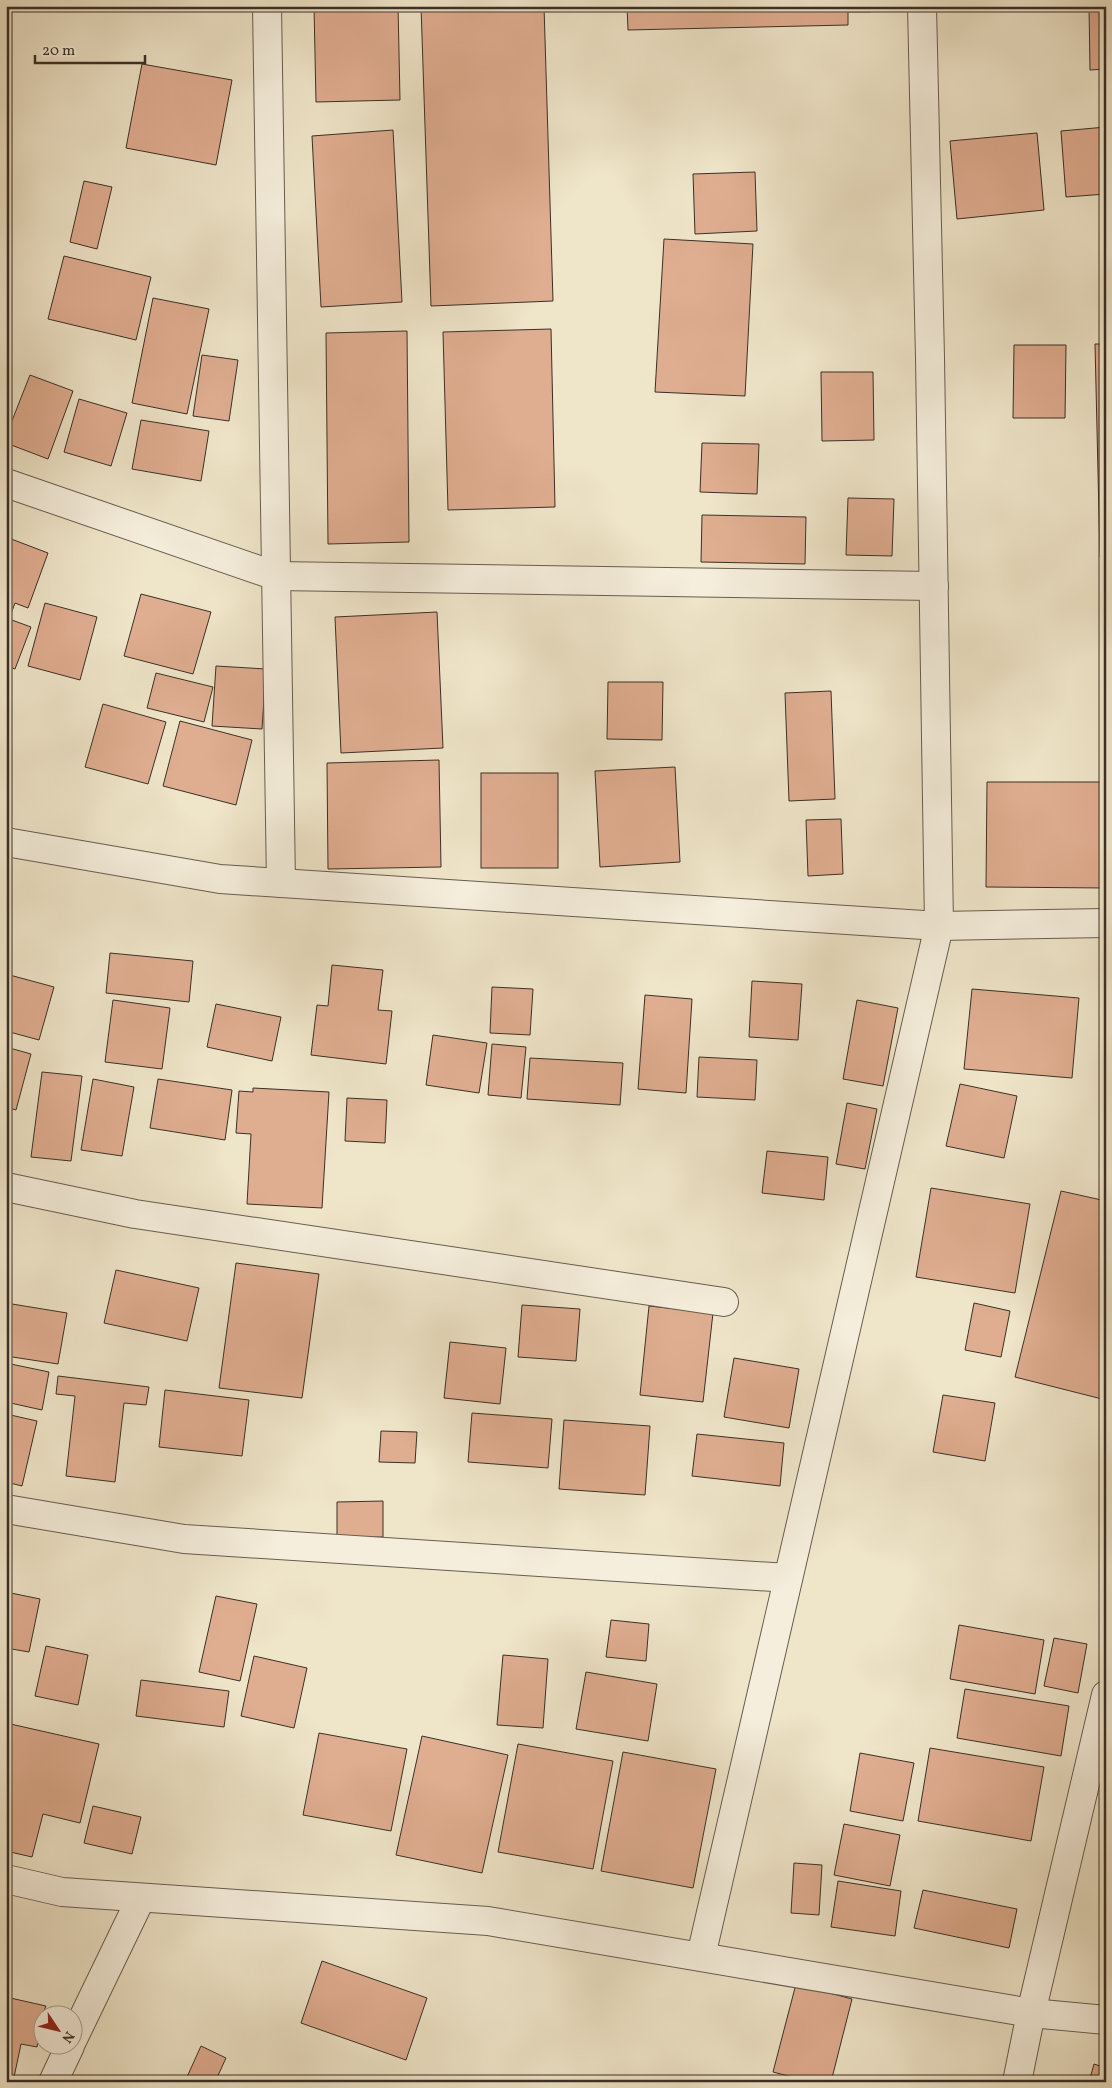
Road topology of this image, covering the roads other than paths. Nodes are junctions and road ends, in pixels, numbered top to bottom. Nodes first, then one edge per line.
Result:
1 (267, 6) edge
2 (922, 6) edge
3 (6, 483) edge
4 (276, 576) junction
5 (934, 586) junction
6 (6, 842) edge
7 (281, 884) junction
8 (1106, 923) edge
9 (939, 926) junction
10 (6, 1187) edge
11 (724, 1302) dead end
12 (6, 1508) edge
13 (788, 1578) junction
14 (1106, 1695) edge
15 (6, 1879) edge
16 (142, 1898) junction
17 (700, 1956) junction
18 (1031, 2013) junction
19 (1106, 2020) edge
20 (82, 2021) edge
21 (65, 2056) edge
22 (53, 2082) edge
23 (1017, 2082) edge

1 - 4 street
2 - 5 street
3 - 4 street
4 - 5 street
4 - 7 street
5 - 9 street
6 - 7 street
7 - 9 street
8 - 9 street
9 - 13 street
10 - 11 street
12 - 13 street
13 - 17 street
14 - 18 street
15 - 16 street
16 - 17 street
16 - 20 street
17 - 18 street
18 - 19 street
18 - 23 street
21 - 22 street

